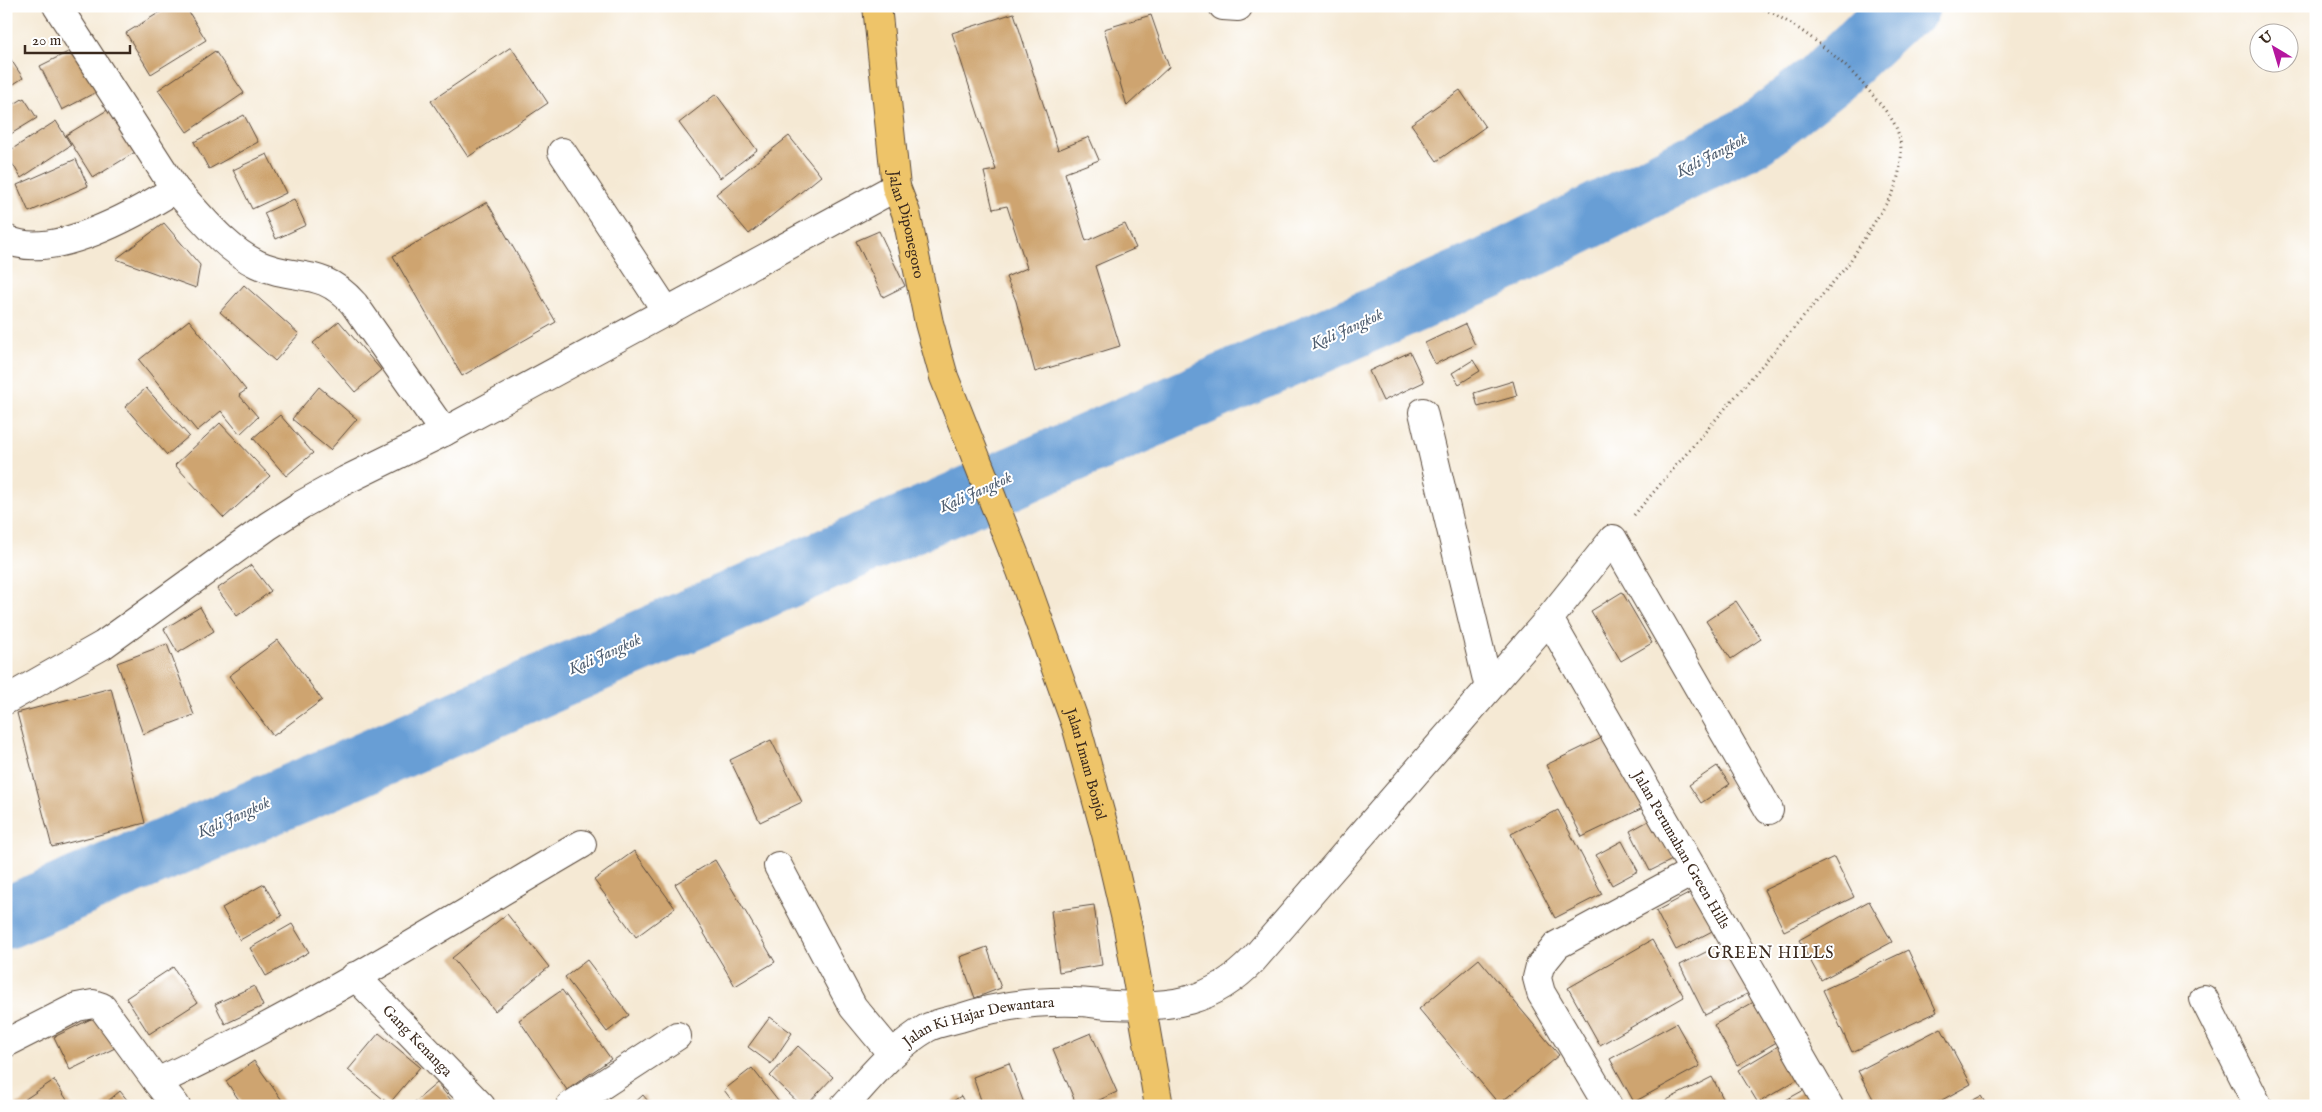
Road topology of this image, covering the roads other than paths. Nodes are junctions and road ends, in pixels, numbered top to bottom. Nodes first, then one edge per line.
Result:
1 (57, 6) edge
2 (877, 6) edge
3 (1223, 6) edge
4 (1237, 7) edge
5 (562, 152) dead end
6 (896, 187) junction
7 (175, 189) junction
8 (6, 239) edge
9 (668, 312) junction
10 (1423, 412) dead end
11 (444, 432) junction
12 (967, 436) joint
13 (1549, 619) junction
14 (1489, 688) junction
15 (6, 700) edge
16 (1769, 810) dead end
17 (582, 844) dead end
18 (778, 866) dead end
19 (1694, 871) junction
20 (355, 976) junction
21 (2204, 999) dead end
22 (1141, 1006) junction
23 (677, 1036) dead end
24 (6, 1043) edge
25 (892, 1054) junction
26 (157, 1082) junction
27 (176, 1106) edge
28 (481, 1106) edge
29 (570, 1106) edge
30 (844, 1106) edge
31 (1159, 1106) edge
32 (1608, 1106) edge
33 (1829, 1106) edge
34 (2258, 1106) edge

1 - 7 street
2 - 6 main road, Jalan Diponegoro
3 - 4 street
5 - 9 street
6 - 9 street
6 - 12 main road, Jalan Diponegoro
7 - 8 street
7 - 11 street
9 - 11 street
10 - 14 street
11 - 15 street
12 - 22 main road, Jalan Imam Bonjol
13 - 14 street, Jalan Ki Hajar Dewantara
13 - 16 street, Jalan Ki Hajar Dewantara
13 - 19 street, Jalan Perumahan Green Hills
14 - 22 street, Jalan Ki Hajar Dewantara
17 - 20 street
18 - 25 street
19 - 32 street
19 - 33 street, Jalan Perumahan Green Hills
20 - 26 street
20 - 28 street, Gang Kenanga
21 - 34 street
22 - 25 street, Jalan Ki Hajar Dewantara
22 - 31 main road, Jalan Imam Bonjol
23 - 29 street
24 - 26 street
25 - 30 street, Jalan Ki Hajar Dewantara
26 - 27 street

